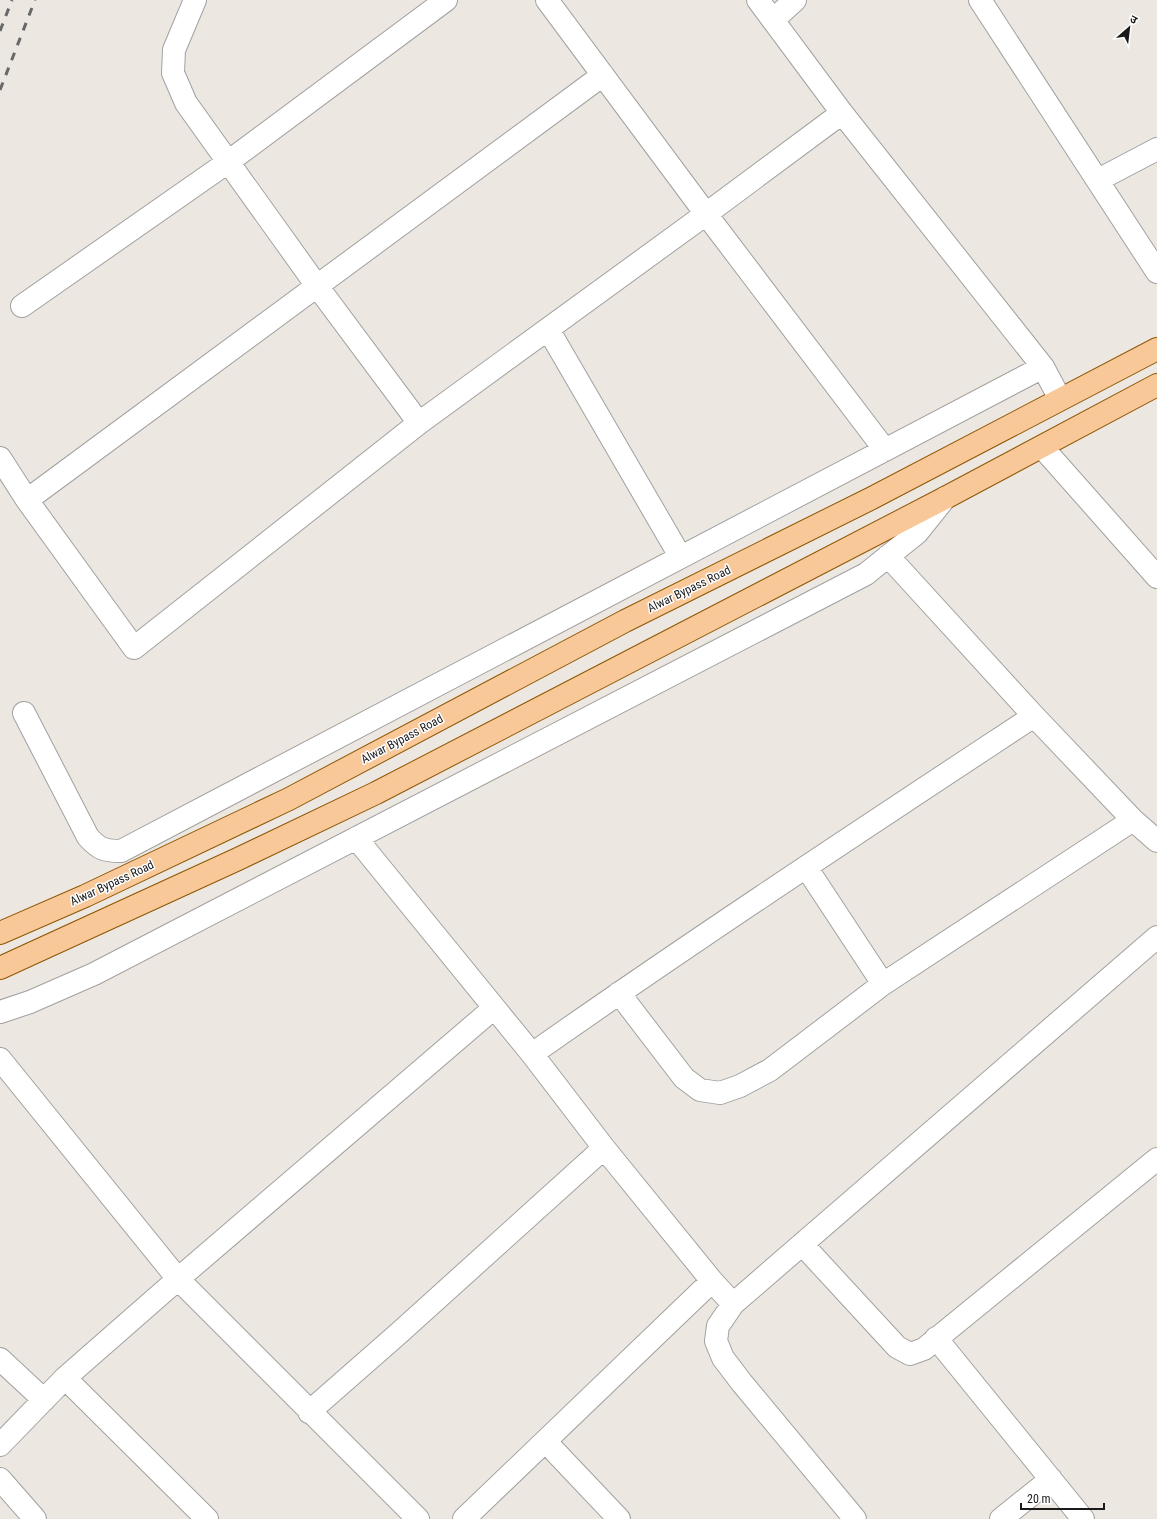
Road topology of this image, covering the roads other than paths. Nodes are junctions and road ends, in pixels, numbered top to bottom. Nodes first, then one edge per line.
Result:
1 (195, 0) edge
2 (446, 0) edge
3 (547, 0) edge
4 (758, 0) edge
5 (795, 0) edge
6 (980, 0) edge
7 (773, 20) junction
8 (603, 75) junction
9 (842, 113) junction
10 (1157, 149) edge
11 (228, 162) junction
12 (1098, 180) junction
13 (706, 214) junction
14 (1157, 272) edge
15 (317, 286) junction
16 (22, 306) dead end
17 (548, 329) junction
18 (1154, 354) edge
19 (1043, 367) junction
20 (1157, 385) edge
21 (1060, 399) junction
22 (419, 423) junction
23 (1042, 447) junction
24 (885, 450) junction
25 (0, 458) edge
26 (945, 498) junction
27 (27, 500) junction
28 (680, 556) junction
29 (888, 556) junction
30 (1157, 577) edge
31 (24, 713) dead end
32 (1034, 716) junction
33 (1133, 820) junction
34 (356, 838) junction
35 (1157, 841) edge
36 (806, 867) junction
37 (0, 933) edge
38 (1157, 937) edge
39 (0, 968) edge
40 (883, 984) junction
41 (620, 993) junction
42 (494, 1008) junction
43 (0, 1012) edge
44 (532, 1054) junction
45 (0, 1059) edge
46 (604, 1148) junction
47 (1157, 1159) edge
48 (802, 1244) junction
49 (178, 1279) junction
50 (712, 1280) junction
51 (732, 1304) junction
52 (936, 1338) junction
53 (0, 1359) edge
54 (65, 1378) junction
55 (44, 1400) junction
56 (309, 1412) junction
57 (546, 1442) junction
58 (0, 1445) edge
59 (0, 1479) edge
60 (1051, 1479) junction
61 (36, 1519) edge
62 (207, 1519) edge
63 (418, 1519) edge
64 (464, 1519) edge
65 (619, 1519) edge
66 (855, 1519) edge
67 (1001, 1519) edge
68 (1083, 1519) edge

1 - 11 street
2 - 11 street
3 - 8 street
4 - 7 street
5 - 7 street
6 - 12 street
7 - 9 street
8 - 13 street
8 - 15 street
9 - 13 street
9 - 19 street
10 - 12 street
11 - 15 street
11 - 16 street
12 - 14 street
13 - 17 street
13 - 24 street
15 - 22 street
15 - 27 street
17 - 22 street
17 - 28 street
18 - 21 main road, Alwar Bypass Road
19 - 21 street
19 - 24 street
20 - 23 main road
21 - 37 main road, Alwar Bypass Road
22 - 27 street
23 - 26 main road
23 - 30 street
24 - 28 street
25 - 27 street
26 - 29 street
26 - 39 main road
28 - 31 street
29 - 32 street
29 - 34 street
32 - 33 street
32 - 36 street
33 - 35 street
33 - 40 street
34 - 42 street
34 - 43 street
36 - 40 street
36 - 41 street
38 - 48 street
40 - 41 street
41 - 44 street
42 - 44 street
42 - 49 street
44 - 46 street
45 - 49 street
46 - 50 street
46 - 56 street
47 - 52 street
48 - 51 street
48 - 52 street
49 - 54 street
49 - 56 street
50 - 51 street
50 - 57 street
51 - 66 street
52 - 60 street
53 - 55 street
54 - 55 street
54 - 62 street
55 - 58 street
56 - 63 street
57 - 64 street
57 - 65 street
59 - 61 street
60 - 67 street
60 - 68 street

